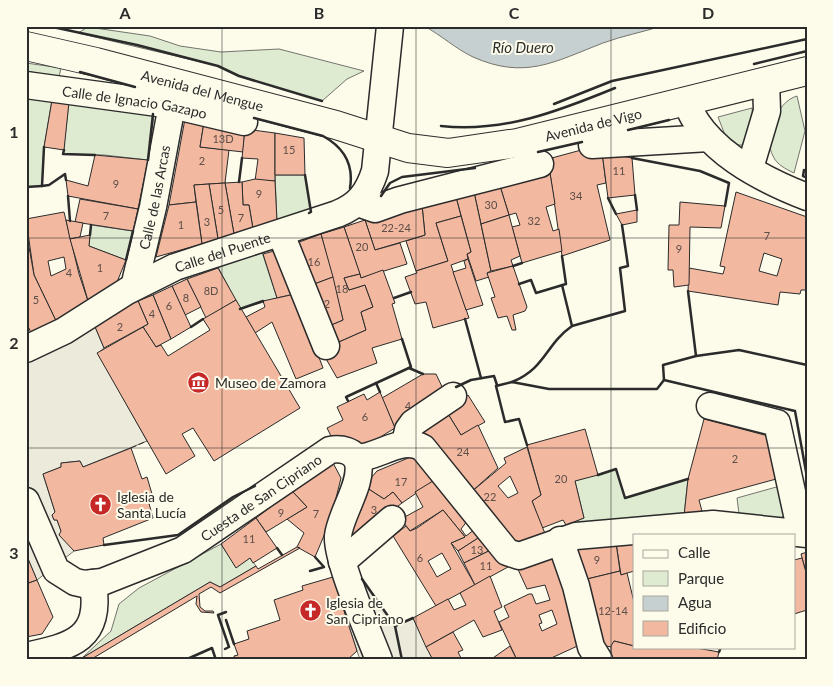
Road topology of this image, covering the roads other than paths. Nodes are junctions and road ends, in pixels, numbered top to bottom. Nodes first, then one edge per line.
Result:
1 (390, 26) edge
2 (26, 46) edge
3 (807, 71) edge
4 (766, 81) junction
5 (26, 85) edge
6 (686, 101) junction
7 (172, 105) junction
8 (244, 122) dead end
9 (380, 129) junction
10 (709, 138) junction
11 (592, 145) dead end
12 (540, 164) dead end
13 (750, 168) junction
14 (807, 198) edge
15 (358, 203) junction
16 (281, 234) junction
17 (134, 287) junction
18 (326, 346) dead end
19 (26, 349) edge
20 (453, 396) dead end
21 (710, 406) dead end
22 (405, 443) junction
23 (356, 458) junction
24 (26, 501) edge
25 (392, 520) dead end
26 (804, 533) edge
27 (560, 540) junction
28 (342, 562) junction
29 (93, 583) junction
30 (26, 656) edge
31 (589, 657) edge
32 (379, 660) edge

1 - 9 street
2 - 9 street, Avenida del Mengue
3 - 4 street, Avenida de Vigo
4 - 6 street, Avenida de Vigo
4 - 13 street
5 - 7 street, Calle de Ignacio Gazapo
6 - 9 street, Avenida de Vigo
6 - 10 street
7 - 8 street, Calle de Ignacio Gazapo
7 - 17 street, Calle de las Arcas
9 - 15 street
10 - 11 street
10 - 13 street
12 - 15 street
13 - 14 street
15 - 16 street, Calle del Puente
16 - 17 street, Calle del Puente
16 - 18 street
17 - 19 street, Calle del Puente
20 - 22 street
21 - 26 street
22 - 23 street
22 - 27 street
23 - 28 street
23 - 29 street, Cuesta de San Cipriano
24 - 29 street
25 - 28 street
26 - 27 street
27 - 31 street
28 - 32 street
29 - 30 street

